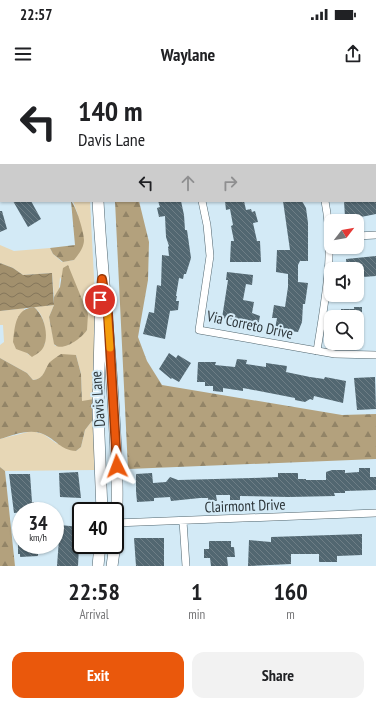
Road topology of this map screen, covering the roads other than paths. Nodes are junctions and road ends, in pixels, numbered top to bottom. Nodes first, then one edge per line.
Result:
1 (98, 202) edge
2 (202, 202) edge
3 (325, 202) edge
4 (327, 214) edge
5 (376, 235) edge
6 (364, 236) edge
7 (330, 254) edge
8 (102, 279) junction
9 (317, 351) junction
10 (376, 355) edge
11 (102, 502) edge
12 (116, 502) edge
13 (376, 513) edge
14 (183, 521) junction
15 (124, 523) edge
16 (99, 554) edge
17 (113, 554) edge
18 (98, 566) edge
19 (112, 566) edge
20 (186, 566) edge

1 - 8 street, Davis Lane
2 - 9 street, Via Correto Drive
3 - 4 street
5 - 6 street
7 - 9 street
8 - 11 street, Davis Lane
8 - 12 street, Davis Lane
9 - 10 street, Via Correto Drive
13 - 14 street, Clairmont Drive
14 - 15 street, Clairmont Drive
14 - 20 street
16 - 18 street
17 - 19 street, Davis Lane

